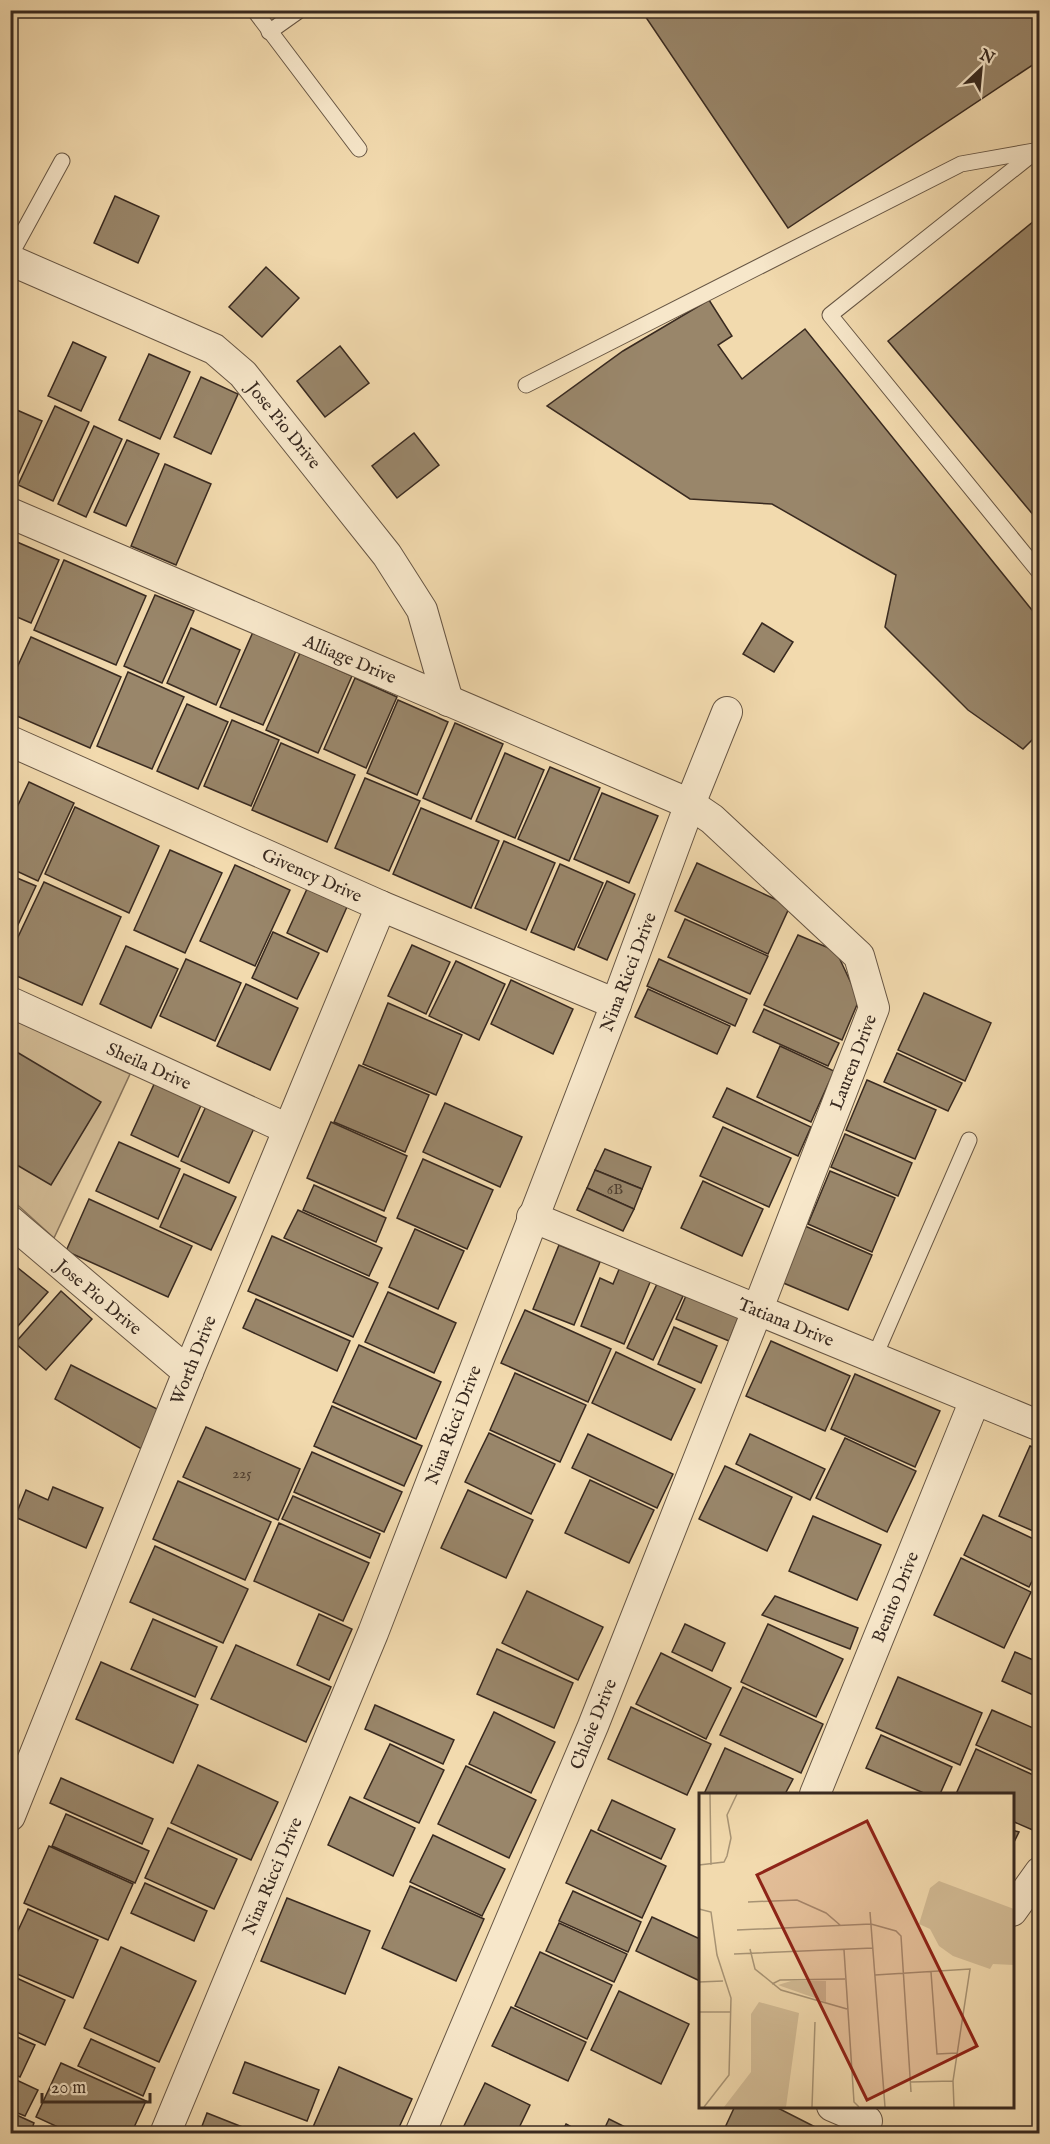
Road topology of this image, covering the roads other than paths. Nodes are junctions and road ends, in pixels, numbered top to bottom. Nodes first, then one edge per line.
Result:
1 (254, 10) edge
2 (300, 10) edge
3 (269, 32) junction
4 (359, 149) dead end
5 (1038, 149) edge
6 (62, 161) dead end
7 (10, 258) edge
8 (526, 385) dead end
9 (10, 513) edge
10 (1040, 573) edge
11 (448, 701) junction
12 (727, 712) dead end
13 (10, 741) edge
14 (690, 804) junction
15 (381, 906) junction
16 (10, 1002) edge
17 (616, 1004) junction
18 (288, 1129) junction
19 (969, 1140) dead end
20 (532, 1217) junction
21 (10, 1221) edge
22 (757, 1311) junction
23 (874, 1358) junction
24 (188, 1372) junction
25 (975, 1400) junction
26 (1040, 1426) edge
27 (815, 1793) edge
28 (10, 1816) edge
29 (1040, 1872) edge
30 (1014, 1908) edge
31 (837, 2108) edge
32 (867, 2120) edge
33 (165, 2133) edge
34 (420, 2133) edge

1 - 3 lane
2 - 3 lane
3 - 4 lane
5 - 8 lane
5 - 10 lane
6 - 7 lane
7 - 11 street, Jose Pio Drive
9 - 11 street, Alliage Drive
11 - 14 street, Alliage Drive
12 - 14 street, Nina Ricci Drive
13 - 15 street, Givency Drive
14 - 17 street, Nina Ricci Drive
14 - 22 street, Lauren Drive
15 - 17 street, Givency Drive
15 - 18 street, Worth Drive
16 - 18 street, Sheila Drive
17 - 20 street, Nina Ricci Drive
18 - 24 street, Worth Drive
19 - 23 lane
20 - 22 street, Tatiana Drive
20 - 33 street, Nina Ricci Drive
21 - 24 street, Jose Pio Drive
22 - 23 street, Tatiana Drive
22 - 34 street, Chloie Drive
23 - 25 street, Tatiana Drive
24 - 28 street, Worth Drive
25 - 26 street, Tatiana Drive
25 - 27 street, Benito Drive
29 - 30 street
31 - 32 street

